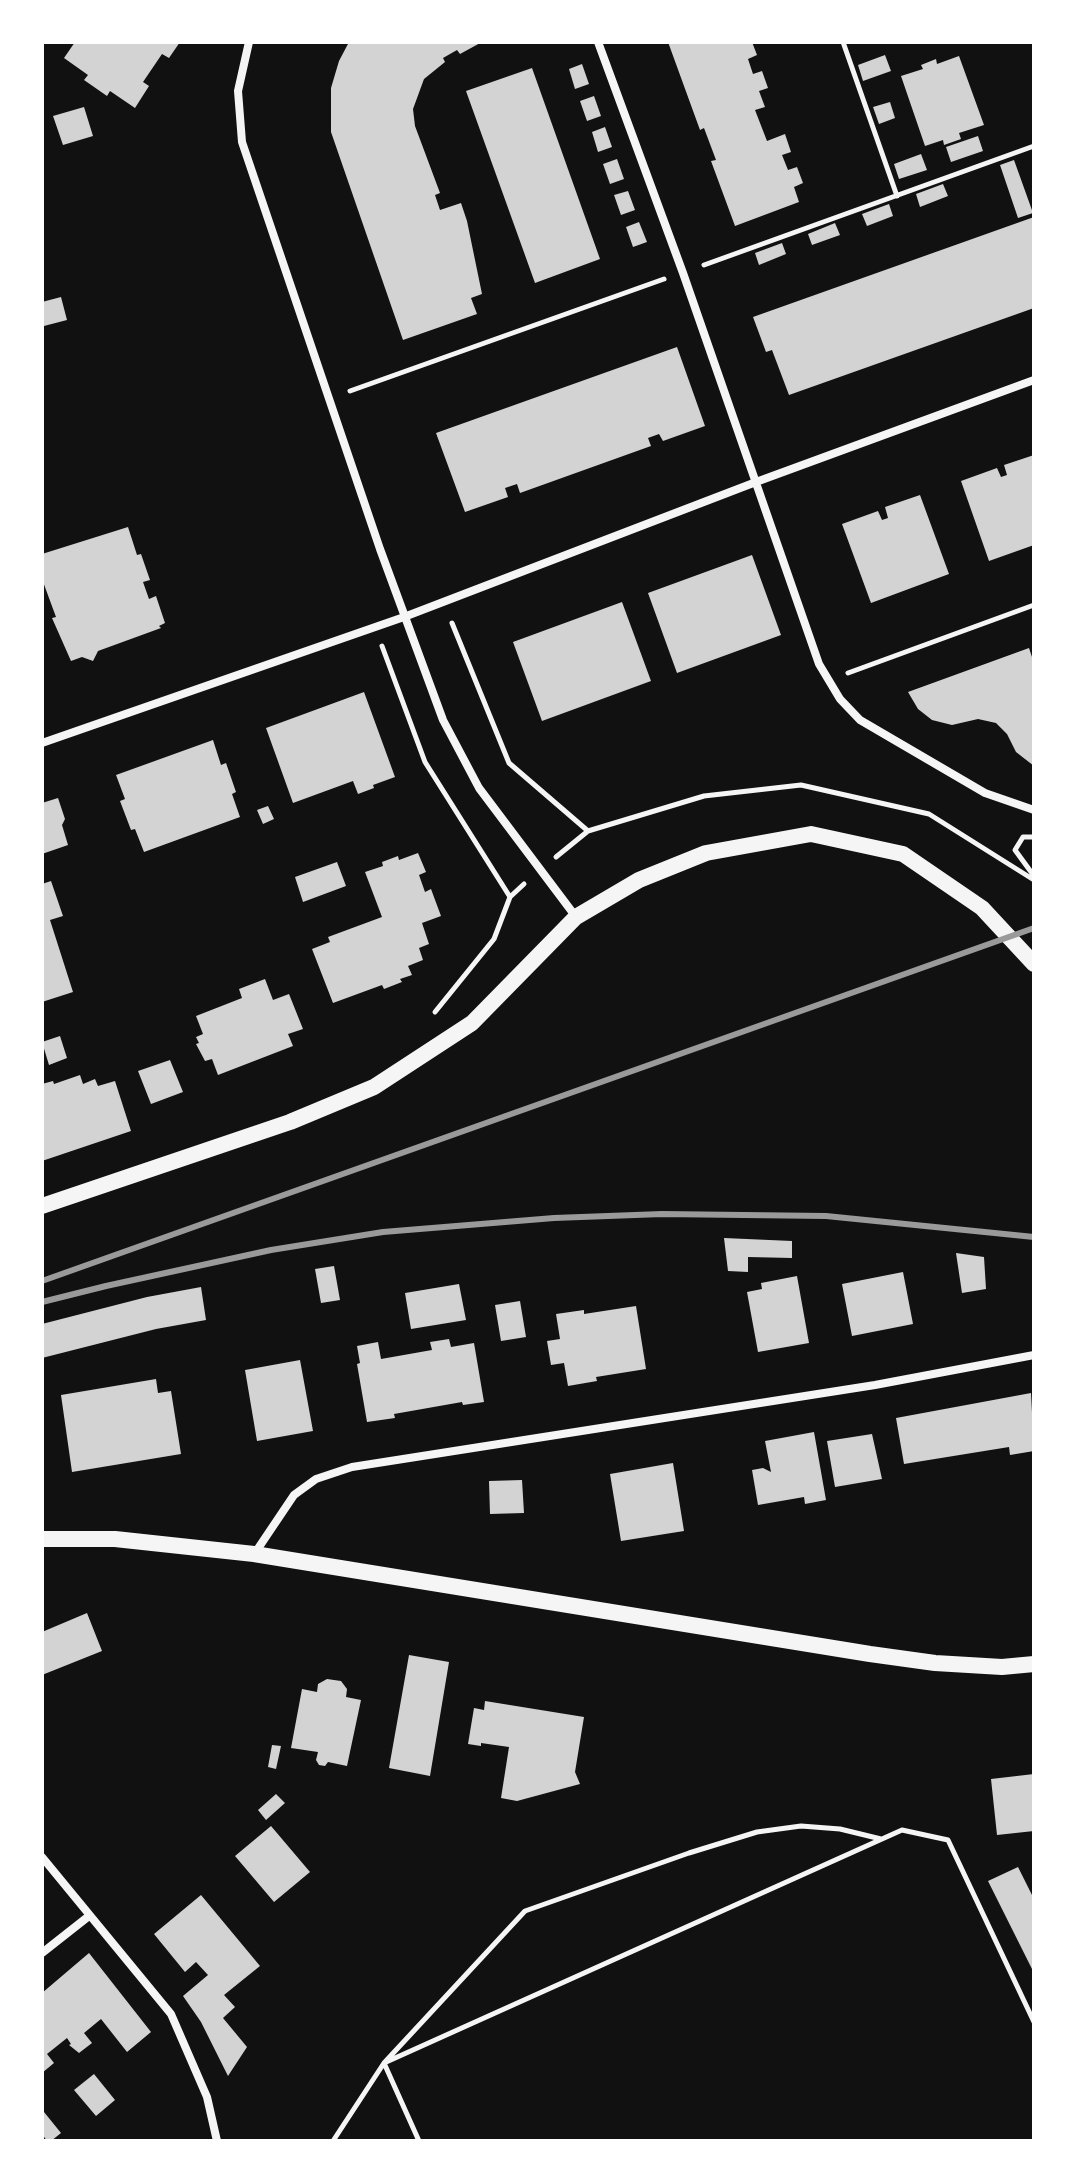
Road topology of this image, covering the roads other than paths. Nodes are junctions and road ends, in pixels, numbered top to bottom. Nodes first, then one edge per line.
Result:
1 (249, 42) edge
2 (598, 42) edge
3 (1034, 380) edge
4 (756, 482) junction
5 (404, 617) junction
6 (42, 743) edge
7 (1034, 810) edge
8 (576, 917) junction
9 (1034, 964) edge
10 (42, 1206) edge
11 (1034, 1355) edge
12 (42, 1539) edge
13 (254, 1554) junction
14 (1034, 1664) edge
15 (42, 1857) edge
16 (89, 1916) junction
17 (42, 1953) edge
18 (217, 2141) edge

1 - 5 street
2 - 4 street
3 - 4 street
4 - 5 street
4 - 7 street
5 - 6 street
5 - 8 street
8 - 9 main road
8 - 10 main road
11 - 13 street
12 - 13 main road
13 - 14 main road
15 - 16 street
16 - 17 street
16 - 18 street

